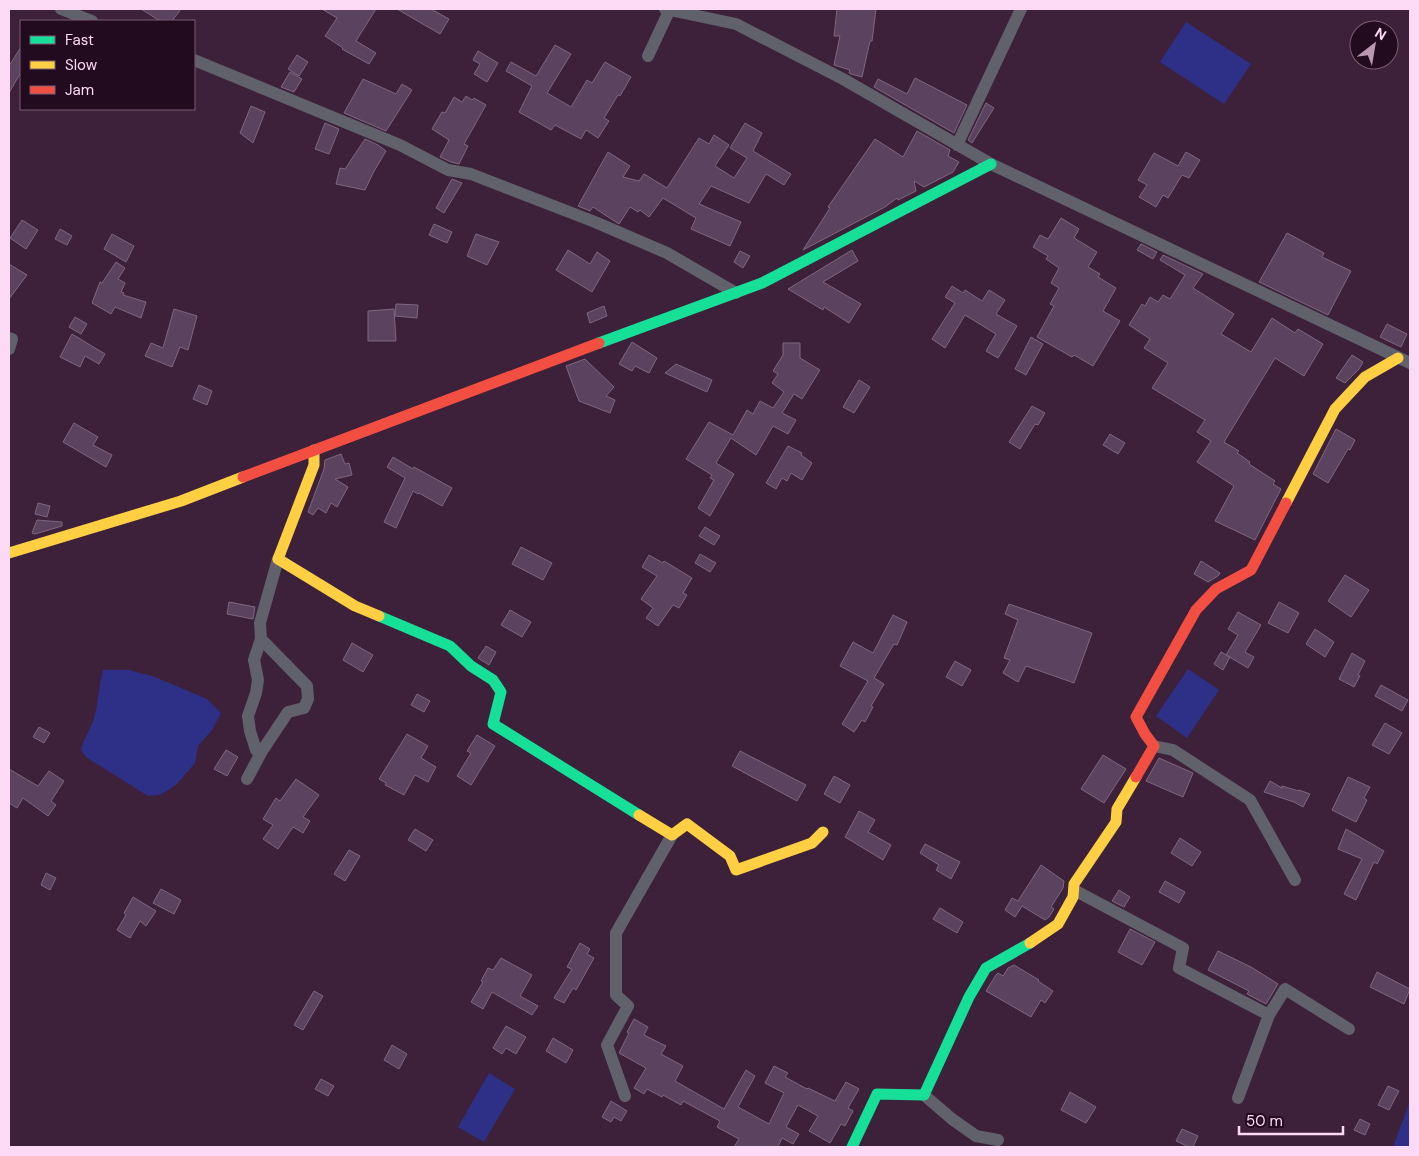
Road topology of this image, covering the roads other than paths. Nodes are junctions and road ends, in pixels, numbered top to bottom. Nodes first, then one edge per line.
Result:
1 (60, 9) edge
2 (668, 9) edge
3 (1021, 9) edge
4 (89, 20) edge
5 (648, 56) dead end
6 (195, 60) edge
7 (957, 145) junction
8 (991, 164) junction
9 (736, 293) junction
10 (9, 338) edge
11 (9, 349) edge
12 (1398, 358) junction
13 (1410, 363) edge
14 (314, 450) junction
15 (9, 553) edge
16 (278, 559) junction
17 (261, 639) junction
18 (1154, 746) junction
19 (262, 751) junction
20 (247, 779) dead end
21 (823, 832) dead end
22 (672, 835) junction
23 (1295, 880) dead end
24 (1074, 890) junction
25 (1269, 1015) junction
26 (1349, 1029) dead end
27 (924, 1095) junction
28 (625, 1096) dead end
29 (1238, 1098) dead end
30 (998, 1140) dead end
31 (852, 1147) edge

1 - 4 street
2 - 5 street
2 - 7 street
3 - 7 street
6 - 9 street
7 - 8 street
8 - 9 street
8 - 12 street
9 - 14 street
10 - 11 street
12 - 13 street
12 - 18 street
14 - 15 street
14 - 16 street
16 - 17 street
16 - 22 street
17 - 19 street
17 - 19 street
18 - 23 street
18 - 24 street
19 - 20 street
21 - 22 street
22 - 28 street
24 - 25 street
24 - 27 street
25 - 26 street
25 - 29 street
27 - 30 street
27 - 31 street

